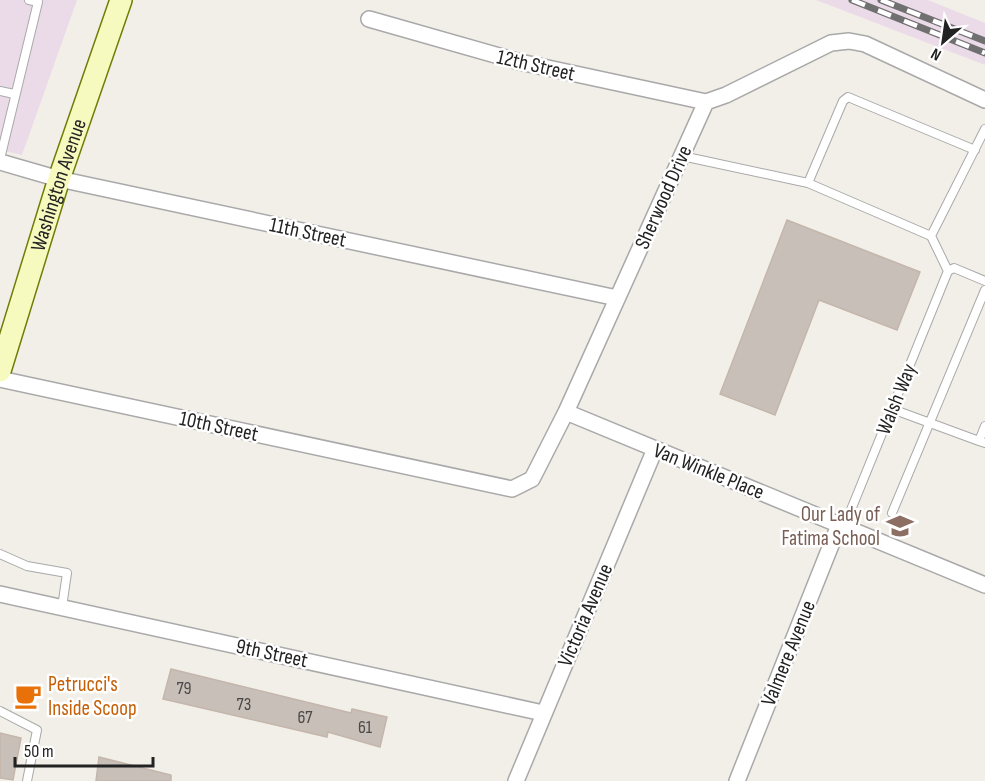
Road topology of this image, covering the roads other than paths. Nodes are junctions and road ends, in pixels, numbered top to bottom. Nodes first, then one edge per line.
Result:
1 (29, 0) edge
2 (121, 0) edge
3 (369, 19) dead end
4 (0, 91) edge
5 (14, 94) junction
6 (985, 100) edge
7 (706, 102) junction
8 (985, 129) edge
9 (975, 150) junction
10 (682, 156) junction
11 (0, 160) edge
12 (59, 179) junction
13 (808, 183) junction
14 (931, 236) junction
15 (948, 271) junction
16 (985, 281) edge
17 (985, 290) edge
18 (617, 298) junction
19 (0, 371) edge
20 (0, 379) edge
21 (892, 409) junction
22 (566, 412) junction
23 (930, 423) junction
24 (985, 426) edge
25 (982, 442) edge
26 (655, 449) junction
27 (439, 474) joint
28 (892, 513) dead end
29 (841, 526) junction
30 (0, 555) edge
31 (985, 585) edge
32 (1, 598) edge
33 (62, 607) junction
34 (0, 711) edge
35 (543, 713) junction
36 (27, 781) edge
37 (516, 781) edge
38 (737, 781) edge

1 - 5 lane
2 - 12 main road, Washington Avenue
3 - 7 street, 12th Street
4 - 5 lane
5 - 11 lane
6 - 7 street
7 - 10 street, Sherwood Drive
8 - 9 lane
9 - 13 lane
9 - 14 lane
10 - 13 lane
10 - 18 street, Sherwood Drive
11 - 12 street, 11th Street
12 - 18 street, 11th Street
12 - 19 main road, Washington Avenue
13 - 14 lane
14 - 15 lane
15 - 16 lane
15 - 21 lane, Walsh Way
17 - 23 lane
18 - 22 street, Sherwood Drive
20 - 27 street, 10th Street
21 - 23 lane
21 - 29 lane, Walsh Way
22 - 26 street, Van Winkle Place
22 - 27 street, Sherwood Drive
23 - 25 lane
23 - 28 lane
24 - 25 lane
26 - 29 street, Van Winkle Place
26 - 35 street, Victoria Avenue
29 - 31 street, Van Winkle Place
29 - 38 street, Valmere Avenue
30 - 33 lane
32 - 33 street, 9th Street
33 - 35 street, 9th Street
34 - 36 lane
35 - 37 street, Victoria Avenue

